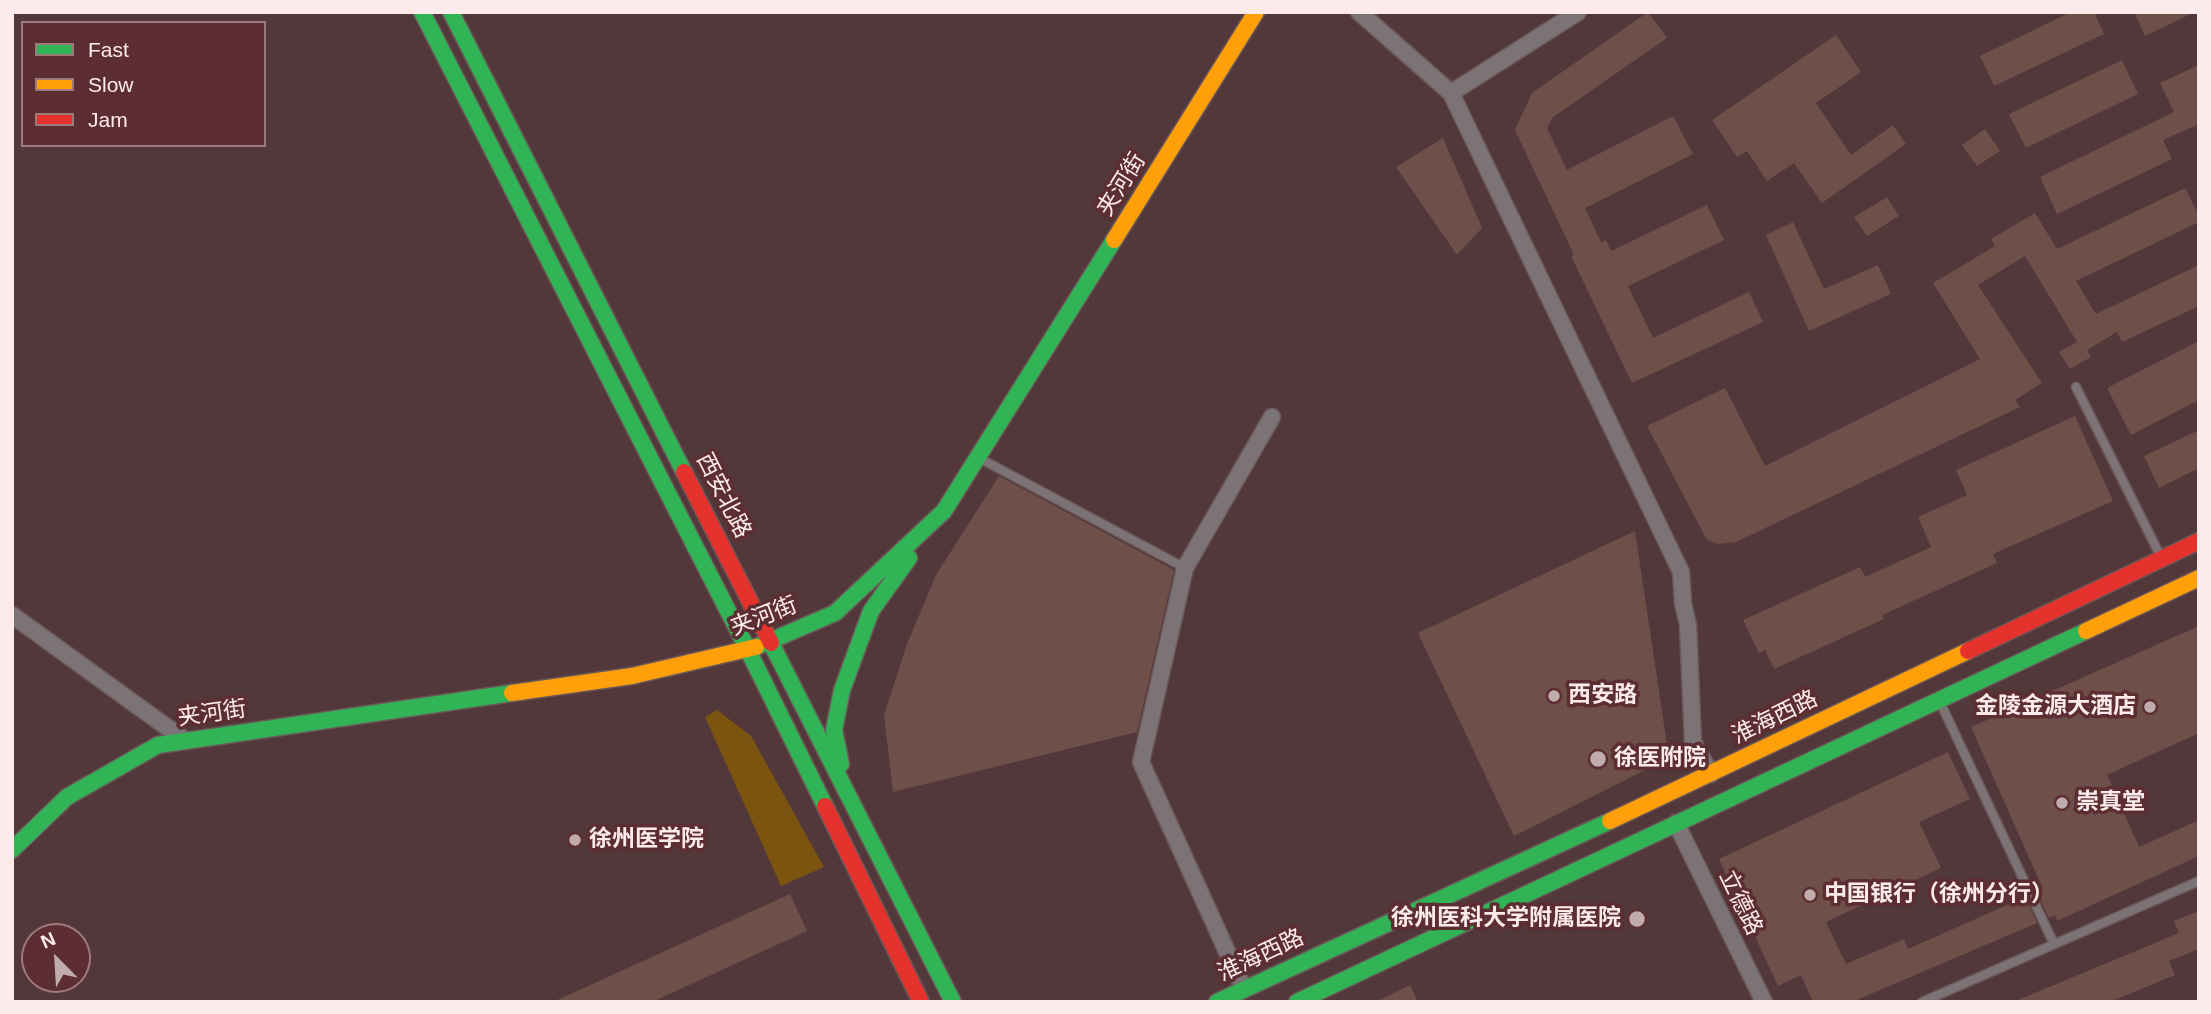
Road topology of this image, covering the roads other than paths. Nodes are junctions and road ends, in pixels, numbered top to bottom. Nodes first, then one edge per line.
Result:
1 (422, 12) edge
2 (451, 12) edge
3 (1256, 12) edge
4 (1359, 12) edge
5 (1578, 12) edge
6 (1451, 93) junction
7 (2076, 387) dead end
8 (1272, 417) dead end
9 (978, 458) junction
10 (944, 511) junction
11 (2199, 541) edge
12 (2161, 559) junction
13 (1185, 568) junction
14 (2199, 578) edge
15 (12, 615) edge
16 (771, 641) junction
17 (748, 650) junction
18 (1939, 700) junction
19 (186, 741) junction
20 (1711, 774) junction
21 (846, 791) junction
22 (1676, 823) junction
23 (12, 850) edge
24 (2199, 881) edge
25 (2054, 944) junction
26 (1244, 989) junction
27 (921, 1002) edge
28 (953, 1002) edge
29 (1217, 1002) edge
30 (1297, 1002) edge
31 (1764, 1002) edge
32 (1922, 1002) edge

1 - 17 main road, 西安北路
2 - 16 main road, 西安北路
3 - 9 main road, 夹河街
4 - 6 street
5 - 6 street
6 - 20 street
7 - 12 lane
8 - 13 street
9 - 10 main road, 夹河街
9 - 13 lane
10 - 16 main road, 夹河街
10 - 21 main road
11 - 12 main road, 淮海西路
12 - 20 main road, 淮海西路
13 - 26 street
14 - 18 main road
15 - 19 street
16 - 17 main road, 夹河街
16 - 21 main road, 西安北路
17 - 19 main road, 夹河街
17 - 27 main road, 西安北路
18 - 22 main road
18 - 25 lane
19 - 23 main road, 夹河街
20 - 26 main road, 淮海西路
21 - 28 main road, 西安北路
22 - 30 main road
22 - 31 street, 立德路
24 - 25 lane
25 - 32 lane
26 - 29 main road, 淮海西路

